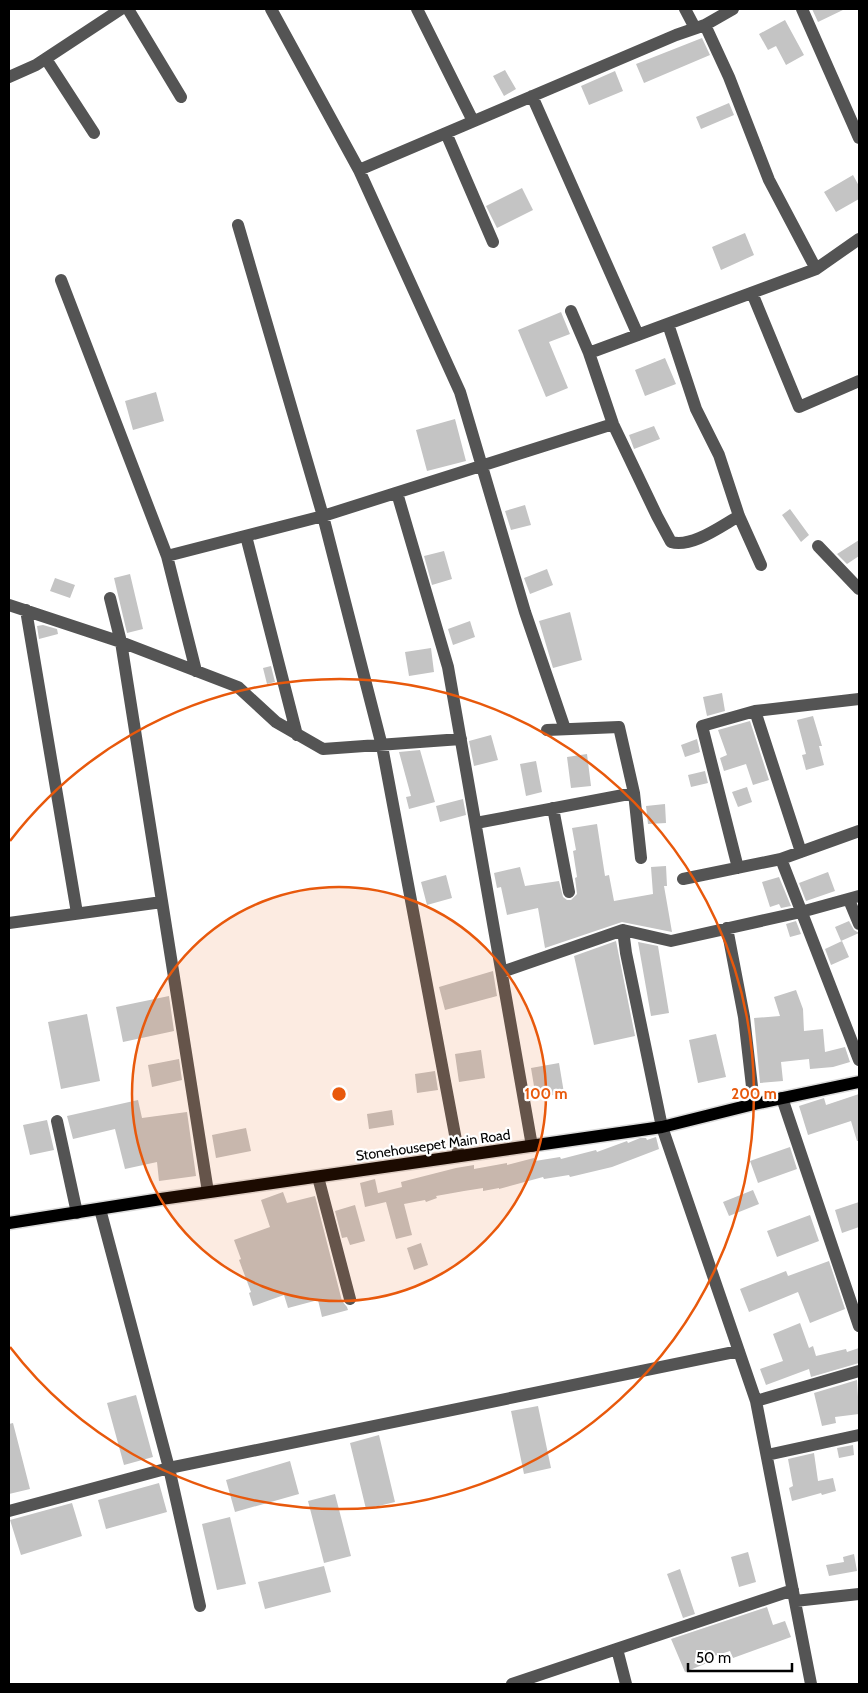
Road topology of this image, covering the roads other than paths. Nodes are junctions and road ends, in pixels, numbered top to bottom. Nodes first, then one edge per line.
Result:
1 (121, 9) edge
2 (128, 9) edge
3 (271, 9) edge
4 (416, 9) edge
5 (685, 9) edge
6 (733, 9) edge
7 (802, 9) edge
8 (700, 26) junction
9 (46, 58) junction
10 (9, 77) edge
11 (532, 96) junction
12 (181, 97) dead end
13 (473, 121) junction
14 (94, 133) dead end
15 (446, 133) junction
16 (859, 138) edge
17 (359, 170) junction
18 (238, 225) dead end
19 (859, 239) edge
20 (493, 242) dead end
21 (816, 269) junction
22 (61, 280) dead end
23 (752, 293) junction
24 (571, 311) dead end
25 (668, 324) junction
26 (638, 335) junction
27 (589, 354) junction
28 (859, 381) edge
29 (613, 424) junction
30 (482, 466) junction
31 (397, 493) junction
32 (323, 516) junction
33 (739, 516) junction
34 (246, 536) junction
35 (818, 546) dead end
36 (168, 556) junction
37 (761, 565) dead end
38 (859, 589) edge
39 (110, 598) dead end
40 (9, 603) edge
41 (26, 610) junction
42 (121, 642) junction
43 (196, 671) junction
44 (859, 699) edge
45 (755, 711) junction
46 (565, 729) junction
47 (547, 730) dead end
48 (297, 735) junction
49 (461, 738) junction
50 (382, 746) junction
51 (634, 792) junction
52 (553, 808) junction
53 (476, 823) junction
54 (859, 831) edge
55 (801, 852) junction
56 (641, 858) dead end
57 (780, 859) junction
58 (738, 868) junction
59 (683, 879) dead end
60 (569, 892) dead end
61 (854, 898) edge
62 (162, 902) junction
63 (802, 912) junction
64 (78, 914) junction
65 (9, 923) edge
66 (859, 924) edge
67 (727, 928) junction
68 (623, 930) junction
69 (502, 972) junction
70 (859, 1060) edge
71 (859, 1082) edge
72 (782, 1098) junction
73 (754, 1104) junction
74 (57, 1120) dead end
75 (662, 1127) junction
76 (532, 1146) junction
77 (459, 1156) junction
78 (318, 1177) junction
79 (208, 1192) junction
80 (100, 1209) junction
81 (77, 1213) junction
82 (9, 1224) edge
83 (350, 1299) dead end
84 (859, 1326) edge
85 (739, 1351) junction
86 (859, 1371) edge
87 (756, 1401) junction
88 (859, 1435) edge
89 (767, 1455) junction
90 (169, 1468) junction
91 (9, 1511) edge
92 (859, 1594) edge
93 (794, 1595) junction
94 (200, 1606) dead end
95 (617, 1649) junction
96 (512, 1684) edge
97 (626, 1684) edge
98 (811, 1684) edge

1 - 9 street
2 - 12 street
3 - 17 street
4 - 13 street
5 - 8 street
6 - 8 street
7 - 16 street
8 - 11 street
8 - 21 street
9 - 10 street
9 - 14 street
11 - 13 street
11 - 26 street
13 - 15 street
15 - 17 street
15 - 20 street
17 - 30 street
18 - 32 street
19 - 21 street
21 - 23 street
22 - 36 street
23 - 25 street
23 - 28 street
24 - 27 street
25 - 26 street
25 - 33 street
26 - 27 street
27 - 29 street
29 - 30 street
29 - 33 street
30 - 31 street
30 - 46 street
31 - 32 street
31 - 49 street
32 - 34 street
32 - 50 street
33 - 37 street
34 - 36 street
34 - 48 street
35 - 38 street
36 - 43 street
39 - 42 street
40 - 41 street
41 - 42 street
41 - 64 street
42 - 43 street
42 - 62 street
43 - 48 street
44 - 45 street
45 - 55 street
45 - 58 street
46 - 47 street
46 - 51 street
48 - 50 street
49 - 50 street
49 - 53 street
50 - 77 street
51 - 52 street
51 - 56 street
52 - 53 street
52 - 60 street
53 - 69 street
54 - 55 street
55 - 57 street
57 - 58 street
57 - 63 street
58 - 59 street
61 - 63 street
61 - 66 street
62 - 64 street
62 - 79 street
63 - 67 street
63 - 70 street
64 - 65 street
67 - 68 street
67 - 73 street
68 - 69 street
68 - 75 street
69 - 76 street
71 - 72 main road, Stonehousepet Main Road
72 - 73 main road, Stonehousepet Main Road
72 - 84 street
73 - 75 main road, Stonehousepet Main Road
74 - 81 street
75 - 76 main road, Stonehousepet Main Road
75 - 85 street
76 - 77 main road, Stonehousepet Main Road
77 - 78 main road, Stonehousepet Main Road
78 - 79 main road, Stonehousepet Main Road
78 - 83 street
79 - 80 main road, Stonehousepet Main Road
80 - 81 main road, Stonehousepet Main Road
80 - 90 street
81 - 82 main road, Stonehousepet Main Road
85 - 87 street
85 - 90 street
86 - 87 street
87 - 89 street
88 - 89 street
89 - 93 street
90 - 91 street
90 - 94 street
92 - 93 street
93 - 95 street
93 - 98 street
95 - 96 street
95 - 97 street

